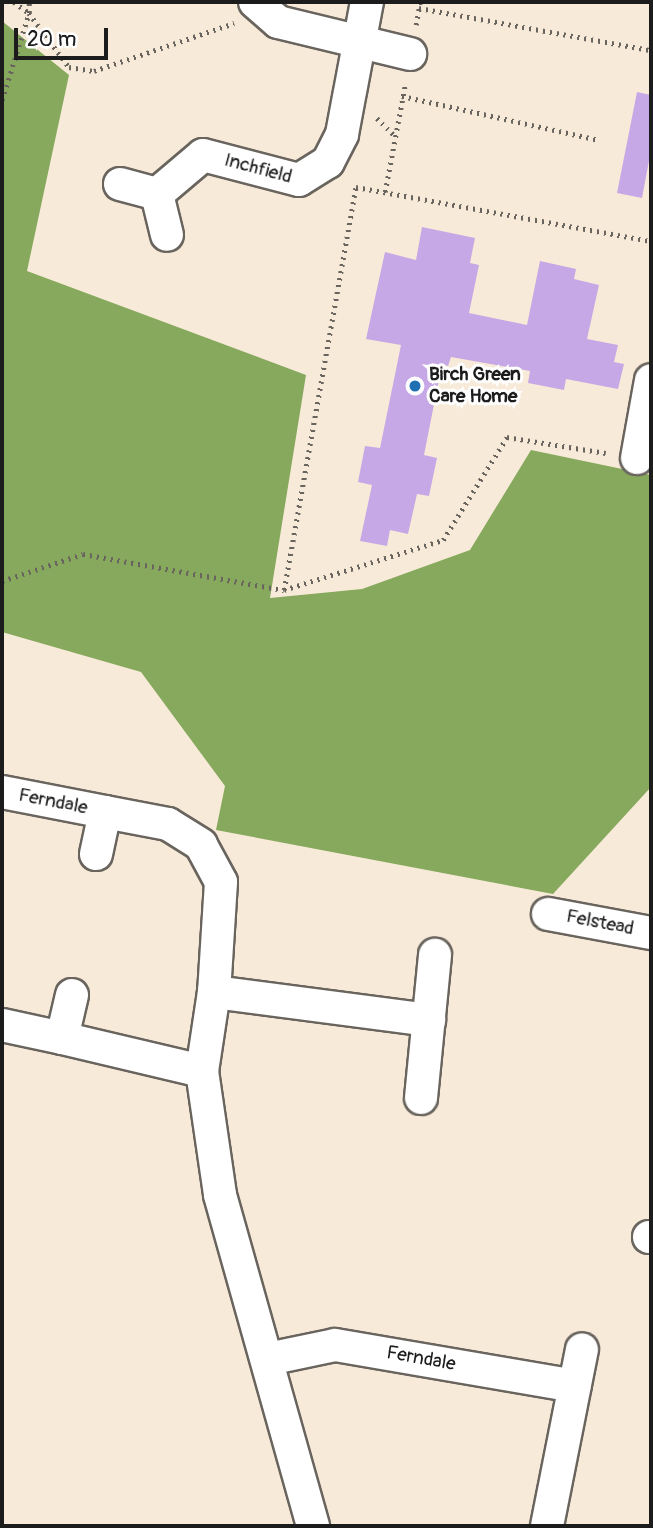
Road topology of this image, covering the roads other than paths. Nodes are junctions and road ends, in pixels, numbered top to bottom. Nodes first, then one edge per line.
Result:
1 (255, 2) edge
2 (367, 2) edge
3 (279, 12) edge
4 (359, 42) junction
5 (410, 54) road end
6 (120, 184) dead end
7 (157, 194) junction
8 (167, 235) dead end
9 (651, 380) edge
10 (637, 458) road end
11 (2, 792) edge
12 (105, 812) junction
13 (96, 854) dead end
14 (548, 914) dead end
15 (651, 933) edge
16 (435, 955) dead end
17 (214, 992) junction
18 (72, 995) dead end
19 (429, 1020) junction
20 (2, 1025) edge
21 (62, 1038) junction
22 (202, 1071) junction
23 (421, 1098) dead end
24 (582, 1349) dead end
25 (268, 1359) junction
26 (575, 1385) junction
27 (547, 1524) edge
28 (313, 1526) edge

1 - 3 street
2 - 4 street, Inchfield
3 - 4 street
4 - 5 street
4 - 7 street, Inchfield
6 - 7 street
7 - 8 street
9 - 10 street
11 - 12 street, Ferndale
12 - 13 street, Ferndale
12 - 17 street, Ferndale
14 - 15 street, Felstead
16 - 19 street
17 - 19 street
17 - 22 street, Ferndale
18 - 21 street
19 - 23 street
20 - 21 street
21 - 22 street
22 - 25 street, Ferndale
24 - 26 street
25 - 26 street, Ferndale
25 - 28 street, Ferndale
26 - 27 street

